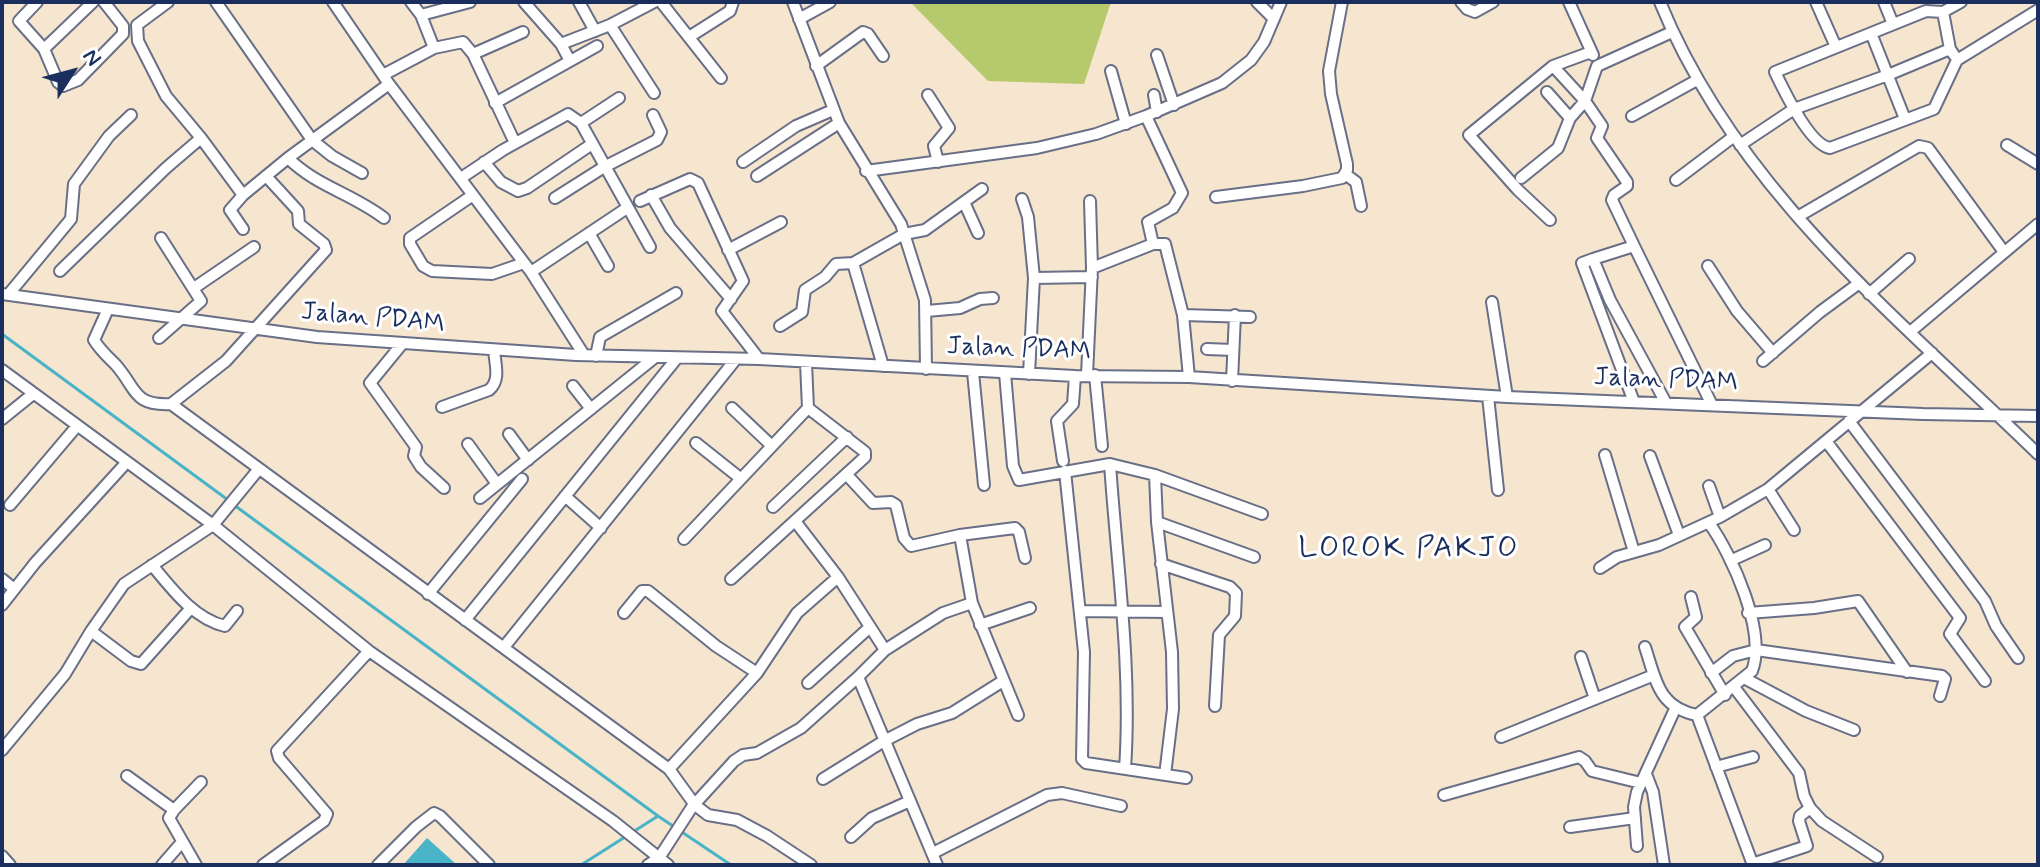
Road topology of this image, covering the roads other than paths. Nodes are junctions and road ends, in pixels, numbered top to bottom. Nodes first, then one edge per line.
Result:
1 (37, 2) edge
2 (93, 2) edge
3 (104, 2) edge
4 (216, 2) edge
5 (333, 2) edge
6 (411, 2) edge
7 (470, 2) edge
8 (524, 2) edge
9 (579, 2) edge
10 (654, 2) edge
11 (661, 2) edge
12 (733, 2) edge
13 (793, 2) edge
14 (830, 2) edge
15 (1257, 2) edge
16 (1281, 2) edge
17 (1342, 2) edge
18 (1461, 2) edge
19 (1493, 2) edge
20 (1569, 2) edge
21 (1660, 2) edge
22 (1816, 2) edge
23 (1884, 2) edge
24 (1957, 3) edge
25 (163, 4) edge
26 (2038, 10) edge
27 (1943, 12) junction
28 (421, 15) junction
29 (799, 19) junction
30 (1274, 19) junction
31 (1893, 24) junction
32 (610, 25) junction
33 (595, 31) junction
34 (523, 32) dead end
35 (1672, 32) junction
36 (1871, 33) junction
37 (689, 37) junction
38 (561, 44) junction
39 (597, 46) dead end
40 (1836, 47) junction
41 (434, 48) junction
42 (44, 49) junction
43 (1950, 49) junction
44 (1591, 52) junction
45 (473, 54) junction
46 (1157, 55) dead end
47 (883, 56) dead end
48 (1957, 60) junction
49 (570, 61) junction
50 (816, 66) junction
51 (1553, 66) junction
52 (1597, 66) junction
53 (1111, 71) dead end
54 (1888, 75) junction
55 (721, 78) dead end
56 (386, 79) junction
57 (1697, 80) junction
58 (1547, 92) dead end
59 (654, 93) dead end
60 (928, 95) dead end
61 (1154, 95) dead end
62 (619, 98) dead end
63 (1585, 101) junction
64 (495, 103) junction
65 (1174, 105) junction
66 (1794, 109) junction
67 (833, 110) junction
68 (1152, 114) junction
69 (131, 115) dead end
70 (653, 115) dead end
71 (1632, 116) dead end
72 (1570, 118) junction
73 (1905, 119) junction
74 (581, 123) junction
75 (839, 123) junction
76 (1126, 124) junction
77 (201, 138) junction
78 (312, 140) junction
79 (1736, 141) junction
80 (515, 143) junction
81 (592, 144) junction
82 (2007, 145) dead end
83 (288, 158) junction
84 (484, 162) junction
85 (743, 162) dead end
86 (938, 162) junction
87 (2038, 164) edge
88 (604, 167) junction
89 (866, 171) junction
90 (362, 173) dead end
91 (1345, 174) junction
92 (266, 176) junction
93 (757, 176) dead end
94 (461, 178) junction
95 (1521, 178) dead end
96 (1676, 180) dead end
97 (982, 189) dead end
98 (243, 195) junction
99 (473, 195) junction
100 (1216, 197) dead end
101 (555, 198) dead end
102 (1022, 199) dead end
103 (1090, 201) dead end
104 (964, 202) junction
105 (1361, 206) dead end
106 (627, 208) junction
107 (1799, 216) junction
108 (384, 218) dead end
109 (1550, 220) dead end
110 (781, 222) dead end
111 (2038, 224) edge
112 (243, 229) dead end
113 (589, 233) junction
114 (978, 233) dead end
115 (904, 234) junction
116 (161, 238) dead end
117 (1153, 244) junction
118 (1634, 246) junction
119 (254, 247) dead end
120 (650, 247) dead end
121 (728, 250) junction
122 (2004, 252) junction
123 (1593, 259) junction
124 (1909, 259) dead end
125 (853, 263) junction
126 (608, 266) dead end
127 (1708, 266) dead end
128 (527, 268) junction
129 (60, 271) dead end
130 (1092, 272) junction
131 (1034, 278) junction
132 (1858, 284) junction
133 (194, 288) junction
134 (676, 293) dead end
135 (5, 294) edge
136 (1869, 294) junction
137 (993, 298) dead end
138 (731, 299) junction
139 (1492, 302) dead end
140 (108, 309) junction
141 (927, 311) junction
142 (1183, 315) junction
143 (1235, 315) junction
144 (1250, 317) dead end
145 (179, 320) junction
146 (780, 326) dead end
147 (253, 330) junction
148 (1910, 332) junction
149 (159, 338) dead end
150 (402, 344) junction
151 (1207, 349) dead end
152 (494, 350) junction
153 (1233, 350) junction
154 (1773, 353) junction
155 (1932, 353) junction
156 (590, 356) junction
157 (654, 358) junction
158 (677, 358) junction
159 (736, 359) junction
160 (759, 359) junction
161 (1763, 361) dead end
162 (806, 363) junction
163 (883, 366) junction
164 (926, 369) junction
165 (2, 370) edge
166 (973, 372) junction
167 (1005, 373) junction
168 (1029, 374) junction
169 (1091, 375) junction
170 (1075, 376) junction
171 (1189, 377) junction
172 (1232, 381) junction
173 (573, 386) dead end
174 (33, 394) junction
175 (1488, 396) junction
176 (1507, 397) junction
177 (1634, 402) junction
178 (1666, 403) junction
179 (171, 404) junction
180 (1712, 405) junction
181 (442, 407) dead end
182 (732, 408) dead end
183 (808, 408) junction
184 (591, 409) junction
185 (1861, 410) junction
186 (2038, 416) edge
187 (2000, 417) junction
188 (2, 419) edge
189 (1849, 421) junction
190 (77, 426) junction
191 (509, 434) dead end
192 (847, 437) junction
193 (1826, 441) junction
194 (696, 443) dead end
195 (468, 444) dead end
196 (772, 446) junction
197 (1102, 446) dead end
198 (2038, 454) edge
199 (1605, 455) dead end
200 (1650, 456) dead end
201 (528, 460) junction
202 (126, 463) junction
203 (1110, 464) junction
204 (1064, 466) junction
205 (258, 470) junction
206 (847, 475) junction
207 (1155, 475) junction
208 (740, 478) junction
209 (522, 479) dead end
210 (497, 484) junction
211 (984, 485) dead end
212 (1709, 486) dead end
213 (444, 488) dead end
214 (1768, 489) junction
215 (1498, 490) dead end
216 (565, 496) junction
217 (480, 498) dead end
218 (10, 505) dead end
219 (773, 507) dead end
220 (1262, 514) dead end
221 (1720, 517) junction
222 (795, 521) junction
223 (1157, 522) junction
224 (1709, 523) junction
225 (213, 525) junction
226 (601, 528) junction
227 (1794, 530) dead end
228 (960, 535) junction
229 (1679, 535) junction
230 (684, 539) dead end
231 (1765, 545) dead end
232 (1634, 552) junction
233 (1254, 557) dead end
234 (1025, 558) dead end
235 (1732, 560) junction
236 (1161, 564) junction
237 (152, 565) junction
238 (1600, 568) dead end
239 (838, 577) junction
240 (2, 579) edge
241 (731, 579) dead end
242 (13, 588) junction
243 (428, 594) junction
244 (1691, 597) dead end
245 (972, 603) junction
246 (2, 604) edge
247 (191, 608) junction
248 (1030, 608) dead end
249 (1122, 610) junction
250 (237, 611) dead end
251 (1081, 611) junction
252 (1167, 612) junction
253 (624, 613) dead end
254 (1748, 613) junction
255 (465, 620) junction
256 (980, 625) junction
257 (870, 627) junction
258 (91, 631) junction
259 (504, 647) junction
260 (1645, 647) dead end
261 (885, 650) junction
262 (1756, 650) junction
263 (369, 651) junction
264 (1581, 657) dead end
265 (2018, 658) dead end
266 (1907, 672) junction
267 (757, 673) junction
268 (1711, 673) junction
269 (1654, 675) junction
270 (858, 677) junction
271 (1744, 678) junction
272 (1003, 681) junction
273 (1985, 681) dead end
274 (808, 683) dead end
275 (1730, 691) junction
276 (1940, 696) dead end
277 (1595, 699) junction
278 (1215, 706) dead end
279 (1675, 709) junction
280 (1018, 715) dead end
281 (1697, 715) junction
282 (1854, 730) dead end
283 (1501, 737) dead end
284 (884, 741) junction
285 (2, 750) edge
286 (1753, 757) dead end
287 (1716, 767) junction
288 (669, 769) junction
289 (1125, 769) junction
290 (1165, 775) junction
291 (127, 776) dead end
292 (1186, 778) dead end
293 (823, 779) dead end
294 (1644, 779) junction
295 (201, 782) dead end
296 (1444, 795) dead end
297 (910, 801) junction
298 (694, 806) junction
299 (1121, 806) dead end
300 (1810, 808) junction
301 (174, 810) junction
302 (1635, 818) junction
303 (1570, 827) dead end
304 (851, 837) dead end
305 (182, 842) junction
306 (1637, 846) dead end
307 (933, 853) junction
308 (2, 856) edge
309 (663, 857) edge
310 (1877, 857) dead end
311 (1752, 864) edge
312 (10, 865) edge
313 (162, 865) edge
314 (196, 865) edge
315 (263, 865) edge
316 (378, 865) edge
317 (489, 865) edge
318 (648, 865) edge
319 (811, 865) edge
320 (937, 865) edge
321 (1664, 865) edge

1 - 42 street
2 - 42 street
3 - 42 street
4 - 78 street
5 - 56 street
6 - 28 street
7 - 28 street
8 - 38 street
9 - 33 street
10 - 32 street
11 - 37 street
12 - 37 street
13 - 29 street
14 - 29 street
15 - 30 street
16 - 30 street
17 - 91 street
18 - 19 street
20 - 44 street
21 - 35 street
22 - 40 street
23 - 31 street
24 - 27 street
25 - 77 street
26 - 48 street
27 - 31 street
27 - 43 street
28 - 41 street
29 - 50 street
30 - 65 street
31 - 36 street
32 - 33 street
32 - 59 street
33 - 38 street
34 - 45 street
35 - 52 street
35 - 57 street
36 - 40 street
36 - 54 street
37 - 55 street
38 - 49 street
39 - 49 street
40 - 66 street
41 - 45 street
41 - 56 street
43 - 48 street
43 - 54 street
44 - 51 street
44 - 52 street
45 - 64 street
46 - 65 street
47 - 50 street
48 - 73 street
49 - 64 street
50 - 67 street
51 - 63 street
51 - 109 street
52 - 63 street
53 - 76 street
54 - 66 street
54 - 73 street
56 - 78 street
56 - 94 street
57 - 71 street
57 - 79 street
58 - 72 street
60 - 86 street
61 - 68 street
62 - 74 street
63 - 72 street
63 - 118 street
64 - 80 street
65 - 68 street
66 - 73 street
66 - 79 street
67 - 75 street
67 - 85 street
68 - 76 street
68 - 117 street
69 - 135 street
70 - 88 street
72 - 95 street
74 - 80 street
74 - 81 street
75 - 89 street
75 - 93 street
76 - 86 street
77 - 98 street
77 - 129 street
78 - 83 street
78 - 90 street
79 - 96 street
79 - 107 street
80 - 84 street
81 - 84 street
81 - 88 street
82 - 87 street
83 - 92 street
83 - 108 street
84 - 94 street
86 - 89 street
88 - 101 street
88 - 106 street
89 - 115 street
91 - 100 street
91 - 105 street
92 - 98 street
92 - 147 street
94 - 99 street
97 - 104 street
98 - 112 street
99 - 128 street
99 - 128 street
102 - 131 street
103 - 130 street
104 - 114 street
104 - 115 street
106 - 113 street
106 - 120 street
107 - 122 street
107 - 132 street
110 - 121 street
111 - 122 street
113 - 126 street
113 - 128 street
115 - 125 street
115 - 141 street
116 - 133 street
117 - 130 street
117 - 142 street
118 - 123 street
118 - 180 street
119 - 133 street
121 - 138 street
121 - 138 street
122 - 148 street
123 - 177 street
123 - 178 street
124 - 136 street
125 - 146 street
125 - 163 street
127 - 154 street
128 - 156 street
130 - 131 street
130 - 169 street
131 - 168 street
132 - 136 street
132 - 154 street
133 - 145 street
134 - 156 street
135 - 140 street, Jalan PDAM
136 - 148 street
137 - 141 street
138 - 160 street
139 - 176 street
140 - 145 street, Jalan PDAM
140 - 179 street
141 - 164 street
142 - 143 street
142 - 171 street
143 - 144 street
143 - 153 street
145 - 147 street, Jalan PDAM
145 - 149 street
147 - 150 street, Jalan PDAM
147 - 179 street
148 - 155 street
150 - 152 street, Jalan PDAM
150 - 213 street
151 - 153 street
152 - 156 street, Jalan PDAM
152 - 181 street
153 - 172 street
154 - 161 street
155 - 185 street
155 - 187 street
156 - 157 street, Jalan PDAM
157 - 158 street, Jalan PDAM
157 - 184 street
158 - 159 street, Jalan PDAM
158 - 216 street
159 - 160 street, Jalan PDAM
159 - 226 street
160 - 162 street, Jalan PDAM
162 - 163 street, Jalan PDAM
162 - 183 street
163 - 164 street, Jalan PDAM
164 - 166 street, Jalan PDAM
165 - 174 street
166 - 167 street, Jalan PDAM
166 - 211 street
167 - 168 street, Jalan PDAM
167 - 204 street
168 - 170 street, Jalan PDAM
169 - 170 street, Jalan PDAM
169 - 171 street, Jalan PDAM
169 - 197 street
170 - 204 street
171 - 172 street, Jalan PDAM
172 - 175 street, Jalan PDAM
173 - 184 street
174 - 188 street
174 - 190 street
175 - 176 street, Jalan PDAM
175 - 215 street
176 - 177 street, Jalan PDAM
177 - 178 street, Jalan PDAM
178 - 180 street, Jalan PDAM
179 - 205 street
180 - 185 street, Jalan PDAM
182 - 196 street
183 - 192 street
183 - 196 street
184 - 201 street
185 - 187 street, Jalan PDAM
185 - 189 street
186 - 187 street, Jalan PDAM
187 - 198 street
189 - 193 street
189 - 265 street
190 - 202 street
190 - 218 street
191 - 201 street
192 - 206 street
192 - 219 street
193 - 214 street
193 - 273 street
194 - 208 street
195 - 210 street
196 - 208 street
199 - 232 street
200 - 229 street
201 - 210 street
202 - 225 street
202 - 242 street
203 - 204 street
203 - 207 street
203 - 249 street
204 - 251 street
205 - 225 street
205 - 243 street
206 - 222 street
206 - 228 street
207 - 220 street
207 - 223 street
208 - 230 street
209 - 243 street
210 - 217 street
212 - 221 street
214 - 221 street
214 - 227 street
216 - 226 street
216 - 255 street
221 - 224 street
222 - 239 street
222 - 241 street
223 - 233 street
223 - 236 street
224 - 229 street
224 - 235 street
225 - 237 street
225 - 263 street
226 - 259 street
228 - 234 street
228 - 245 street
229 - 232 street
231 - 235 street
232 - 238 street
235 - 254 street
236 - 252 street
236 - 278 street
237 - 247 street
237 - 258 street
239 - 257 street
239 - 267 street
240 - 242 street
242 - 246 street
243 - 255 street
244 - 268 street
245 - 256 street
245 - 261 street
247 - 250 street
247 - 258 street
248 - 256 street
249 - 251 street
249 - 252 street
249 - 289 street
251 - 289 street
252 - 290 street
253 - 267 street
254 - 262 street
254 - 266 street
255 - 259 street
256 - 272 street
257 - 261 street
257 - 274 street
258 - 285 street
259 - 288 street
260 - 269 street
261 - 270 street
262 - 266 street
262 - 268 street
262 - 271 street
263 - 309 street
263 - 315 street
264 - 277 street
266 - 276 street
267 - 288 street
268 - 275 street
269 - 277 street
269 - 279 street
270 - 284 street
270 - 298 street
271 - 275 street
271 - 282 street
272 - 280 street
272 - 284 street
275 - 281 street
275 - 300 street
277 - 283 street
279 - 281 street
279 - 294 street
281 - 287 street
284 - 293 street
284 - 297 street
286 - 287 street
287 - 311 street
288 - 298 street
289 - 290 street
290 - 292 street
291 - 301 street
294 - 296 street
294 - 302 street
294 - 321 street
295 - 301 street
297 - 304 street
297 - 307 street
298 - 309 street
298 - 319 street
299 - 307 street
300 - 310 street
300 - 311 street
301 - 305 street
302 - 303 street
302 - 306 street
305 - 313 street
305 - 314 street
307 - 320 street
308 - 312 street
309 - 318 street
316 - 317 street

